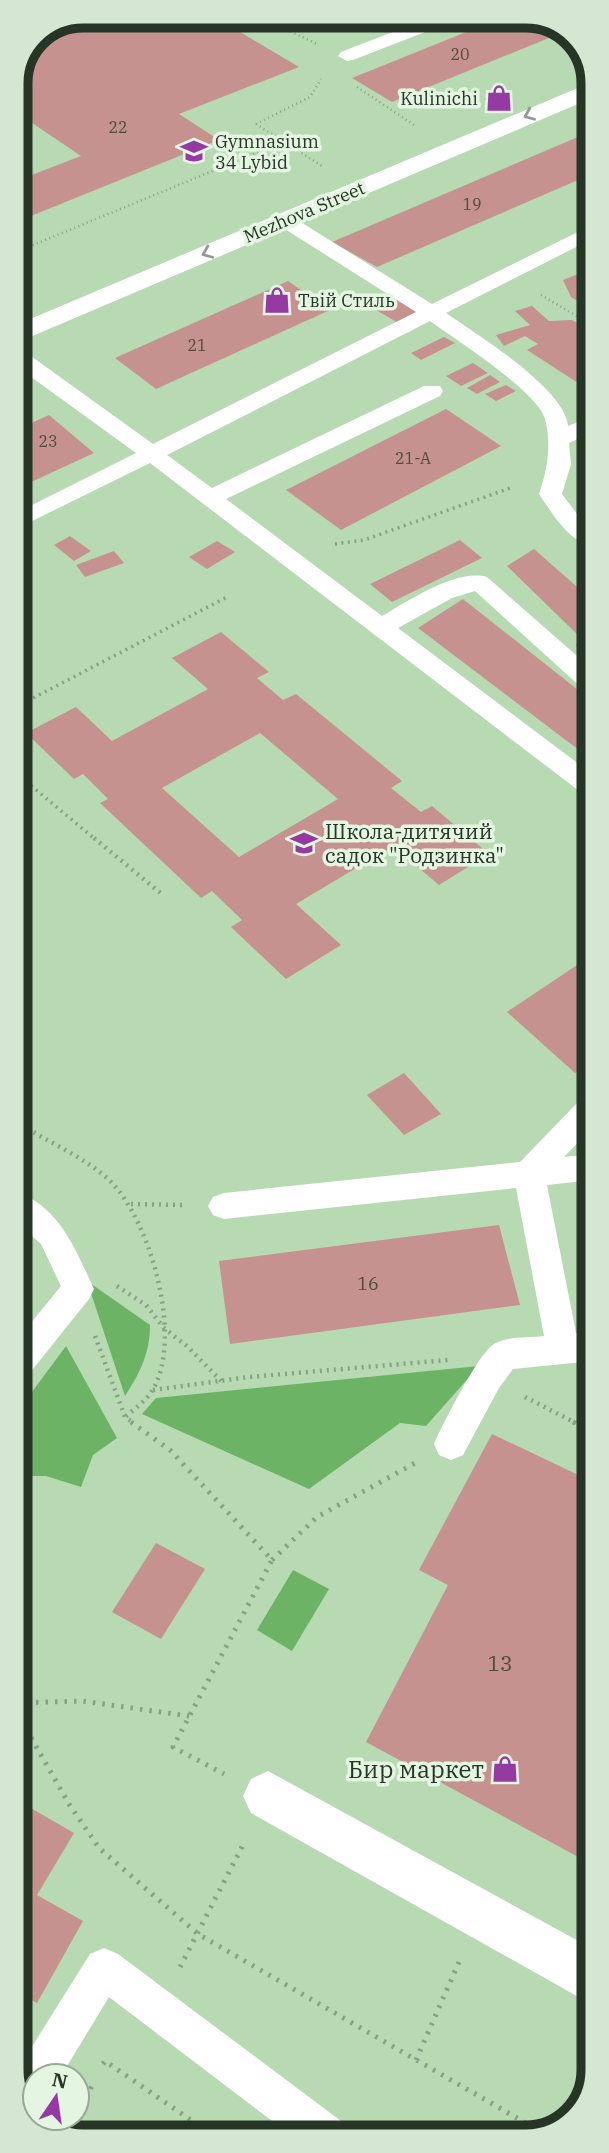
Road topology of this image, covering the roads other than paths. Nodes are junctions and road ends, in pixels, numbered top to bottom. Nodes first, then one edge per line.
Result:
1 (419, 28) edge
2 (347, 56) road end
3 (581, 94) edge
4 (285, 220) junction
5 (581, 237) edge
6 (431, 312) junction
7 (28, 330) edge
8 (28, 365) edge
9 (432, 391) dead end
10 (581, 428) edge
11 (558, 440) junction
12 (152, 454) junction
13 (210, 498) junction
14 (28, 516) edge
15 (581, 530) edge
16 (381, 627) junction
17 (581, 673) edge
18 (581, 779) edge
19 (581, 1119) edge
20 (581, 1168) edge
21 (529, 1173) junction
22 (224, 1206) road end
23 (28, 1215) edge
24 (578, 1349) edge
25 (28, 1350) edge
26 (451, 1444) road end
27 (268, 1797) road end
28 (581, 1970) edge
29 (47, 2062) edge
30 (312, 2125) edge

1 - 2 lane
3 -> 4 street, Mezhova Street
4 - 6 lane
4 -> 7 street, Mezhova Street
5 - 6 lane
6 - 11 lane
6 - 12 lane
8 - 12 lane
9 - 13 lane
10 - 11 lane
11 - 15 lane
12 - 13 lane
12 - 14 lane
13 - 16 lane
16 - 17 lane
16 - 18 lane
19 - 21 lane
20 - 21 lane
21 - 22 lane
21 - 24 lane
23 - 25 lane
24 - 26 lane
27 - 28 street
29 - 30 lane

